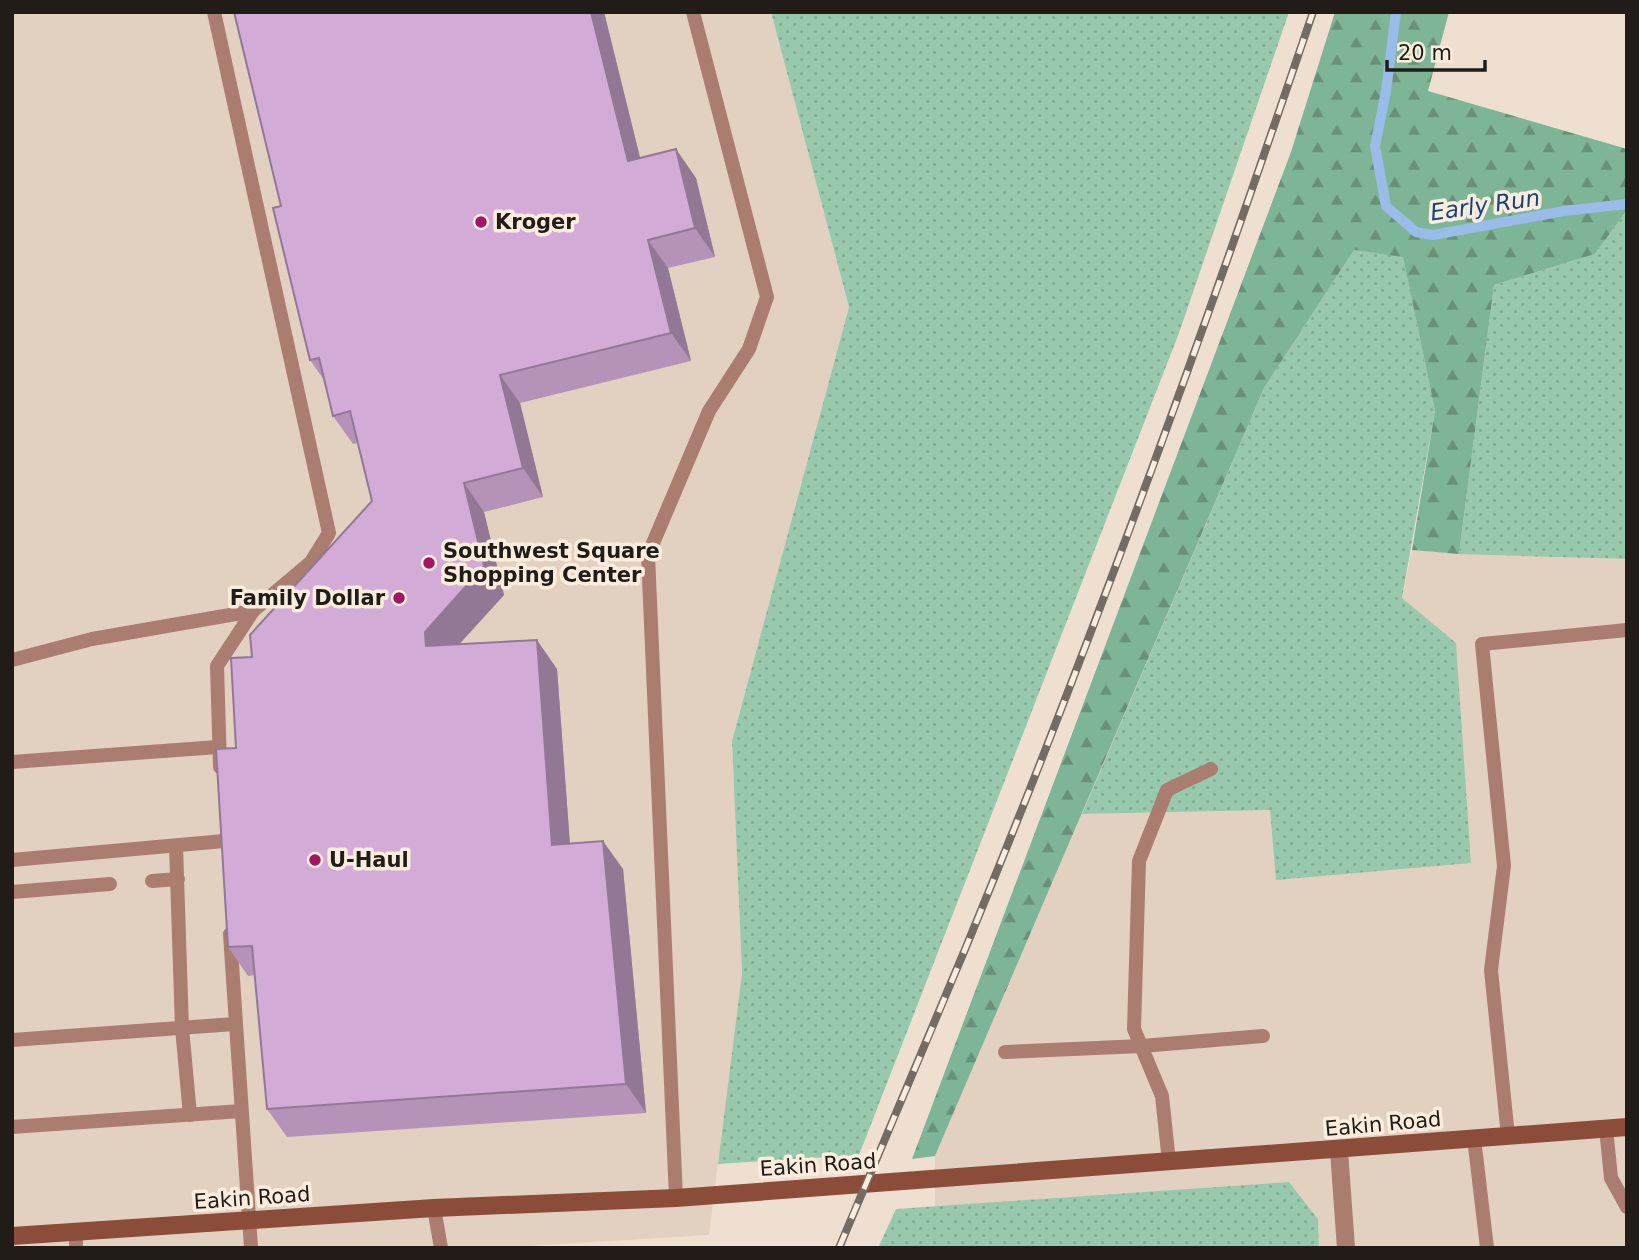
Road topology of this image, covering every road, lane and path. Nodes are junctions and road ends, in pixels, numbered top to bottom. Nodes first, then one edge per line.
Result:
1 (214, 12) edge
2 (694, 12) edge
3 (253, 611) junction
4 (1627, 630) edge
5 (12, 660) edge
6 (218, 747) junction
7 (12, 762) edge
8 (1211, 769) dead end
9 (221, 787) edge
10 (224, 841) edge
11 (176, 846) junction
12 (12, 860) edge
13 (178, 878) junction
14 (152, 881) dead end
15 (110, 884) dead end
16 (12, 892) edge
17 (229, 920) edge
18 (235, 1024) junction
19 (182, 1028) junction
20 (1263, 1036) dead end
21 (12, 1040) edge
22 (1142, 1046) junction
23 (1005, 1052) dead end
24 (241, 1111) junction
25 (190, 1115) junction
26 (12, 1127) edge
27 (1627, 1127) edge
28 (1606, 1128) junction
29 (1508, 1136) junction
30 (1474, 1138) junction
31 (1339, 1151) junction
32 (1169, 1163) junction
33 (676, 1198) junction
34 (434, 1208) junction
35 (1627, 1208) edge
36 (248, 1222) junction
37 (12, 1236) edge
38 (76, 1240) edge
39 (251, 1248) edge
40 (441, 1248) edge
41 (1346, 1248) edge
42 (1487, 1248) edge

1 - 3 lane
2 - 33 lane
3 - 5 lane
3 - 6 lane
4 - 29 lane
6 - 7 lane
6 - 9 lane
8 - 22 lane
10 - 11 lane
11 - 12 lane
11 - 13 lane
13 - 14 lane
13 - 19 lane
15 - 16 lane
17 - 18 lane
18 - 19 lane
18 - 24 lane
19 - 21 lane
19 - 25 lane
20 - 22 lane
22 - 23 lane
22 - 32 lane
24 - 25 lane
24 - 36 lane
25 - 26 lane
27 - 28 street, Eakin Road
28 - 29 street, Eakin Road
28 - 35 lane
29 - 30 street, Eakin Road
30 - 31 street, Eakin Road
30 - 42 lane
31 - 32 street, Eakin Road
31 - 41 street
32 - 33 street, Eakin Road
33 - 34 street, Eakin Road
34 - 36 street, Eakin Road
34 - 40 lane
36 - 38 street, Eakin Road
36 - 39 lane
37 - 38 street, Eakin Road

